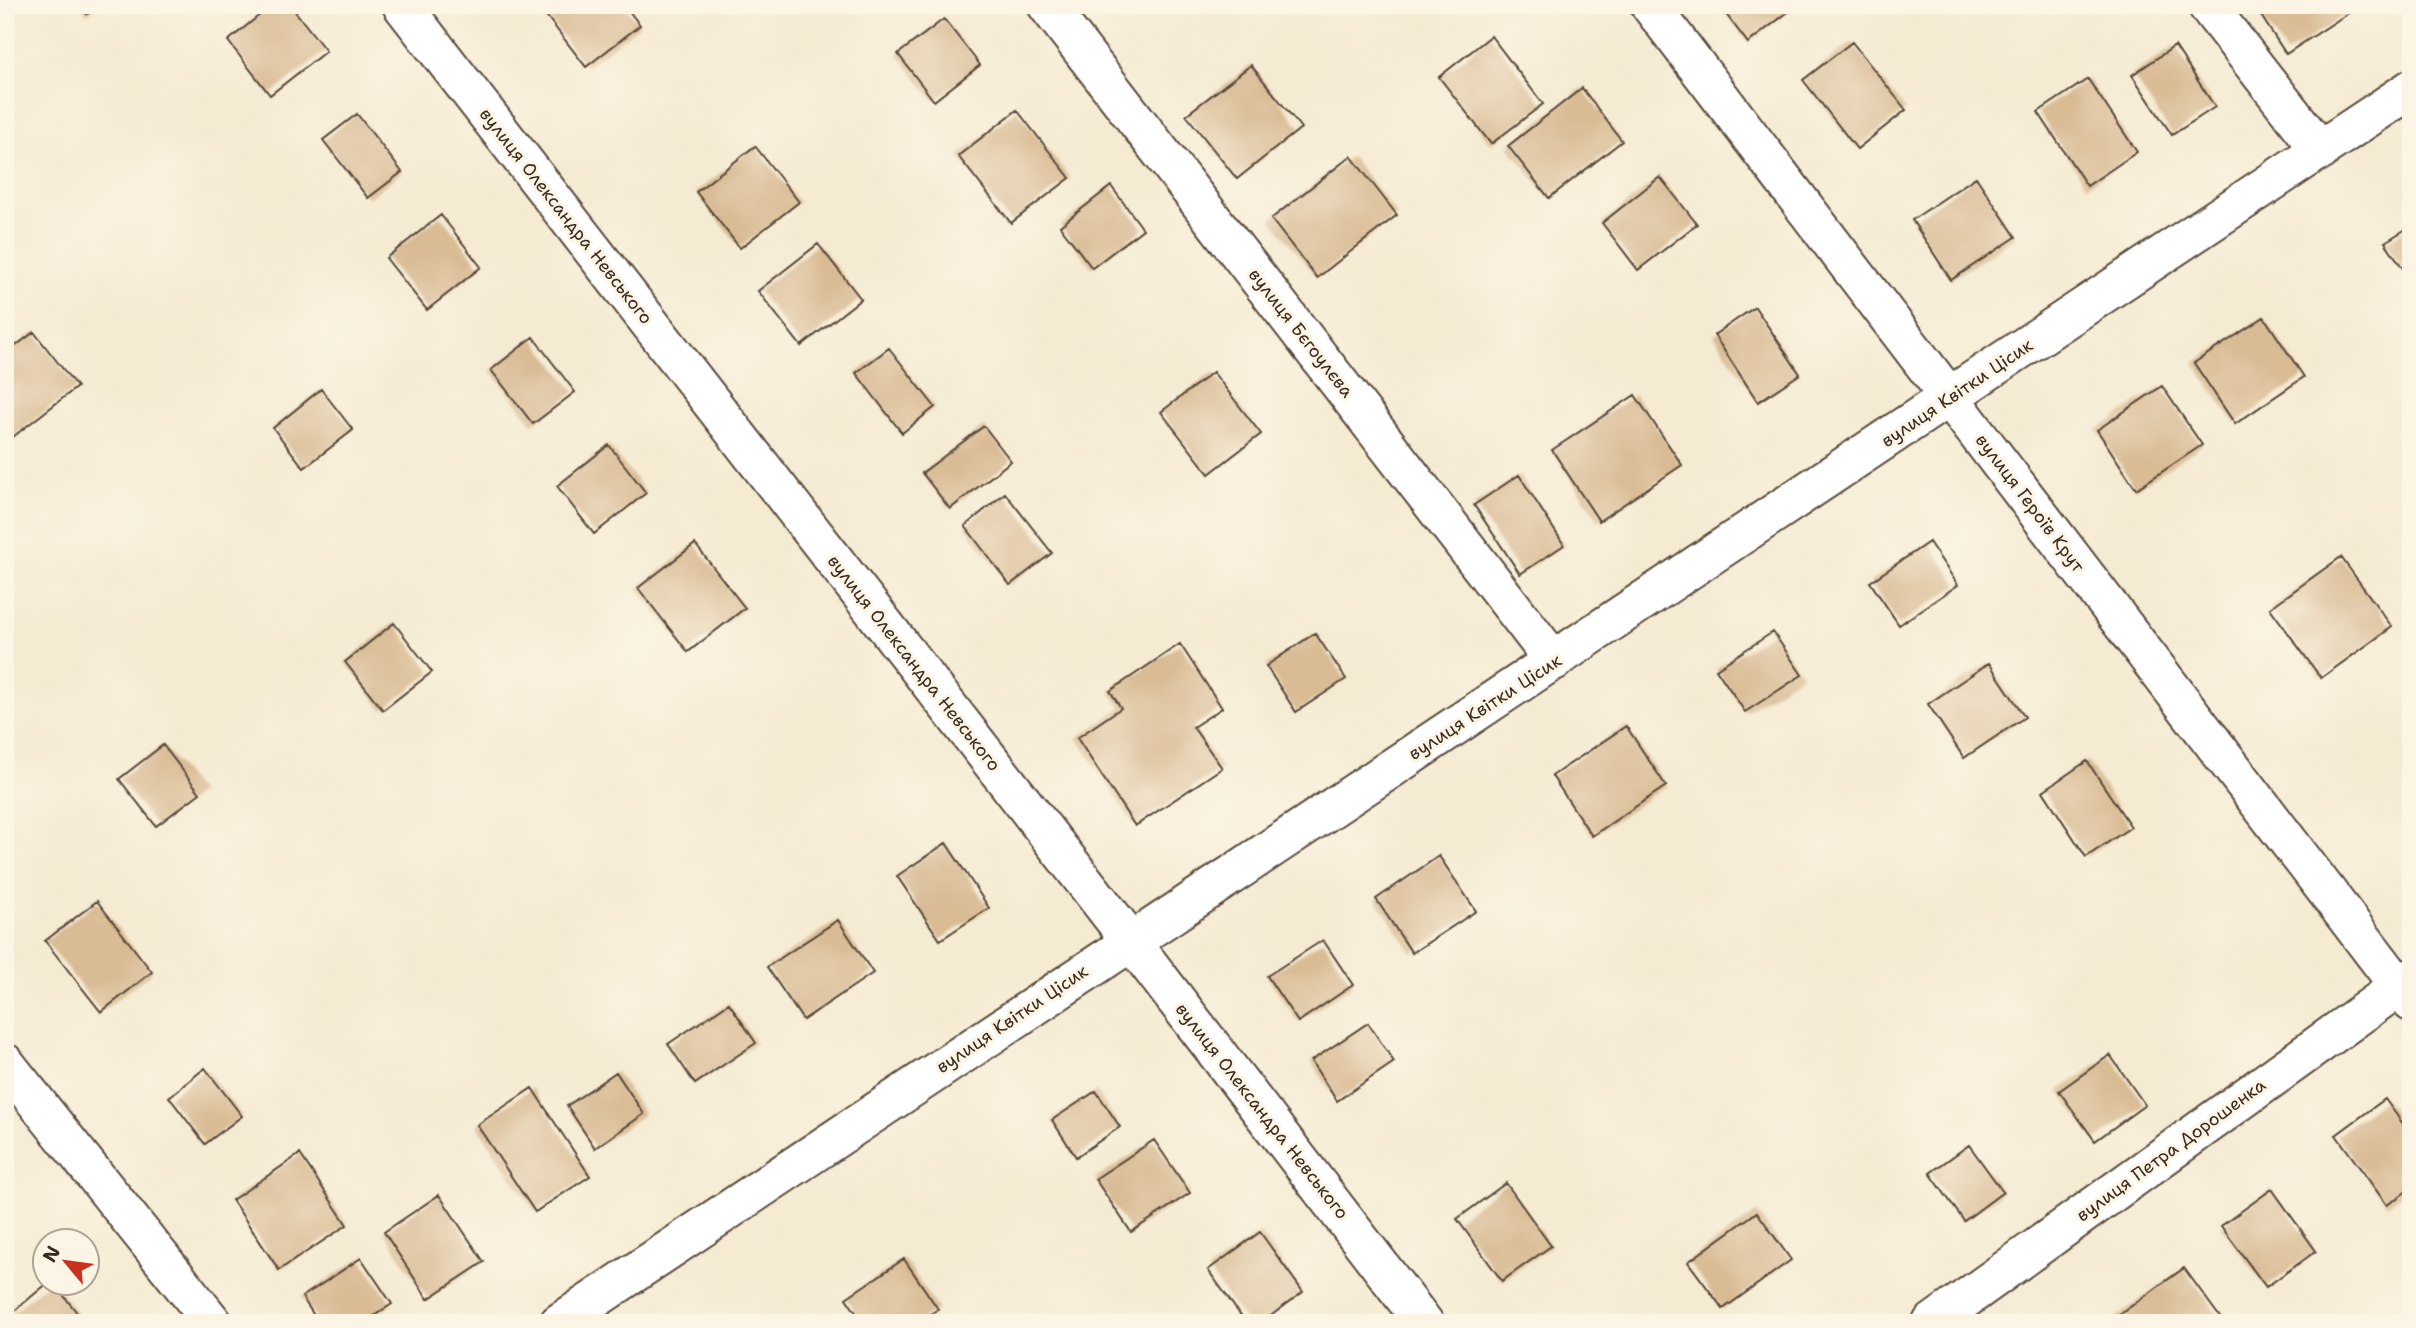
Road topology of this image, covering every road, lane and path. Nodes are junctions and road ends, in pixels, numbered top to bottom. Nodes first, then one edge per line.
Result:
1 (402, 5) edge
2 (1047, 5) edge
3 (1650, 5) edge
4 (2207, 5) edge
5 (2411, 89) edge
6 (2322, 150) junction
7 (1950, 398) junction
8 (1554, 661) junction
9 (1130, 940) junction
10 (2407, 989) edge
11 (5, 1063) edge
12 (213, 1323) edge
13 (559, 1323) edge
14 (1424, 1323) edge
15 (1932, 1323) edge

1 - 9 street, вулиця Олександра Невського
2 - 8 street, вулиця Бєгоулєва
3 - 7 street, вулиця Героїв Крут
4 - 6 street
5 - 6 street, вулиця Квітки Цісик
6 - 7 street, вулиця Квітки Цісик
7 - 8 street, вулиця Квітки Цісик
7 - 10 street, вулиця Героїв Крут
8 - 9 street, вулиця Квітки Цісик
9 - 13 street, вулиця Квітки Цісик
9 - 14 street, вулиця Олександра Невського
10 - 15 street, вулиця Петра Дорошенка
11 - 12 street

